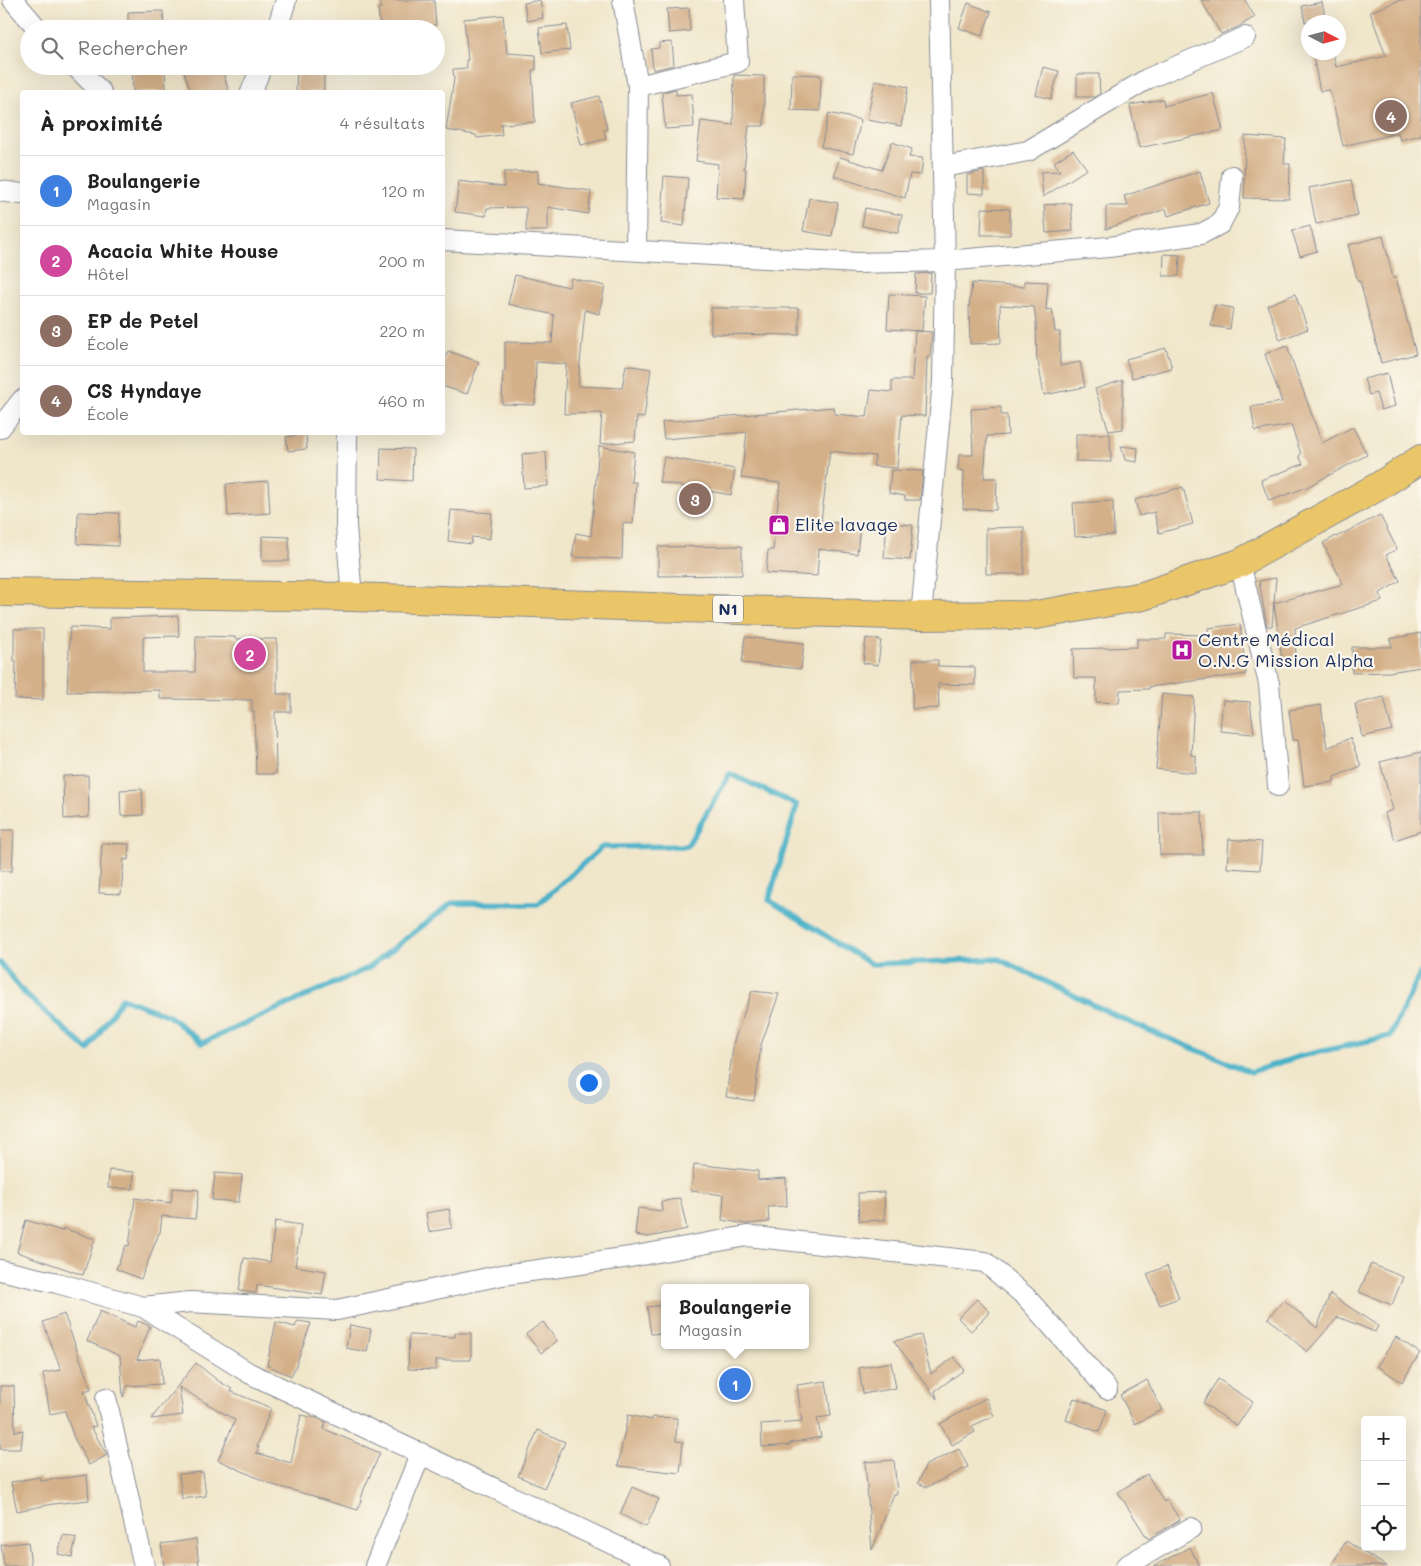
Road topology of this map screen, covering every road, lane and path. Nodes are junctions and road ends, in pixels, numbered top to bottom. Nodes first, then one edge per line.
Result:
1 (13, 0) edge
2 (286, 0) edge
3 (623, 0) edge
4 (734, 0) edge
5 (939, 0) edge
6 (30, 20) edge
7 (280, 20) edge
8 (1245, 37) dead end
9 (84, 75) edge
10 (259, 75) edge
11 (638, 86) junction
12 (99, 90) edge
13 (253, 90) edge
14 (943, 166) junction
15 (1232, 176) dead end
16 (0, 191) edge
17 (20, 194) edge
18 (445, 240) edge
19 (636, 250) junction
20 (945, 261) junction
21 (20, 403) edge
22 (0, 428) edge
23 (347, 435) edge
24 (1421, 459) edge
25 (1240, 563) junction
26 (0, 592) edge
27 (352, 597) junction
28 (921, 616) junction
29 (1278, 786) dead end
30 (0, 1270) edge
31 (143, 1307) junction
32 (1107, 1389) dead end
33 (106, 1398) dead end
34 (421, 1453) junction
35 (1191, 1528) dead end
36 (144, 1566) edge
37 (375, 1566) edge
38 (659, 1566) edge
39 (1126, 1566) edge

1 - 6 street
2 - 7 street
3 - 11 street
4 - 11 street
5 - 14 street
8 - 14 street
9 - 12 street
10 - 13 street
11 - 19 street
14 - 20 street
15 - 20 street
16 - 17 street
18 - 19 street
19 - 20 street
20 - 28 street
21 - 22 street
23 - 27 street
24 - 25 highway, N1
25 - 28 highway, N1
25 - 29 street
26 - 27 highway, N1
27 - 28 highway, N1
30 - 31 street
31 - 32 street
31 - 34 street
33 - 36 street
34 - 37 street
34 - 38 street
35 - 39 street

